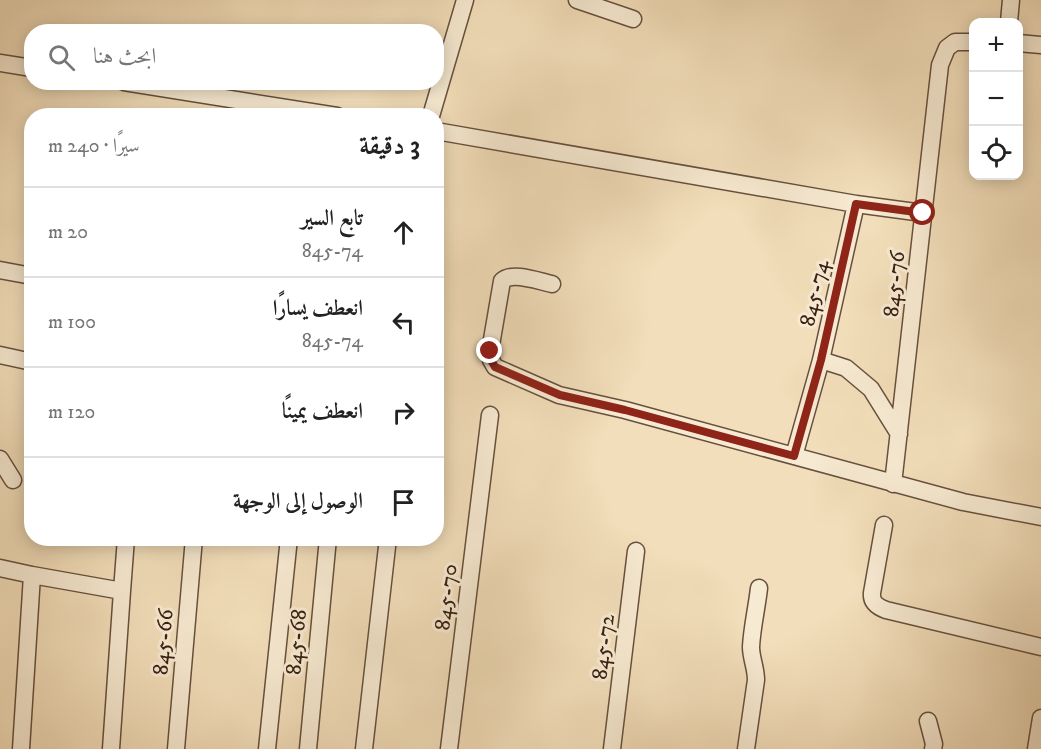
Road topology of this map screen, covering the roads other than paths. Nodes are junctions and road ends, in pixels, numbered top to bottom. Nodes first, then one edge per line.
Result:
1 (465, 0) edge
2 (577, 0) edge
3 (1011, 0) edge
4 (1009, 18) edge
5 (633, 19) dead end
6 (969, 42) edge
7 (1023, 43) edge
8 (1041, 45) edge
9 (0, 63) edge
10 (24, 67) edge
11 (444, 74) edge
12 (174, 90) edge
13 (439, 90) edge
14 (287, 108) edge
15 (434, 108) edge
16 (444, 132) edge
17 (856, 204) junction
18 (923, 213) junction
19 (0, 270) edge
20 (24, 274) edge
21 (552, 284) dead end
22 (0, 355) edge
23 (24, 360) edge
24 (821, 360) junction
25 (490, 415) dead end
26 (899, 434) junction
27 (794, 456) junction
28 (0, 459) edge
29 (13, 480) dead end
30 (893, 484) junction
31 (1041, 517) edge
32 (884, 525) dead end
33 (125, 546) edge
34 (193, 546) edge
35 (289, 546) edge
36 (327, 546) edge
37 (387, 546) edge
38 (636, 551) dead end
39 (0, 568) edge
40 (32, 575) junction
41 (759, 588) dead end
42 (122, 591) junction
43 (1041, 647) edge
44 (1041, 718) edge
45 (928, 721) dead end
46 (271, 748) edge
47 (21, 749) edge
48 (111, 749) edge
49 (176, 749) edge
50 (308, 749) edge
51 (364, 749) edge
52 (449, 749) edge
53 (612, 749) edge
54 (746, 749) edge
55 (933, 749) edge
56 (1036, 749) edge

1 - 11 street
2 - 5 street
3 - 4 street
6 - 18 street, 845-76
7 - 8 street
9 - 10 street
12 - 14 street
13 - 15 street
16 - 17 street
17 - 18 street
17 - 24 street, 845-74
18 - 26 street, 845-76
19 - 20 street
21 - 27 street
22 - 23 street
24 - 26 street
24 - 27 street, 845-74
25 - 52 street, 845-70
26 - 30 street, 845-76
27 - 30 street
28 - 29 street
30 - 31 street
32 - 43 street
33 - 42 street
34 - 49 street, 845-66
35 - 46 street
36 - 50 street, 845-68
37 - 51 street
38 - 53 street, 845-72
39 - 40 street
40 - 42 street
40 - 47 street
41 - 54 street
42 - 48 street
44 - 56 street
45 - 55 street

